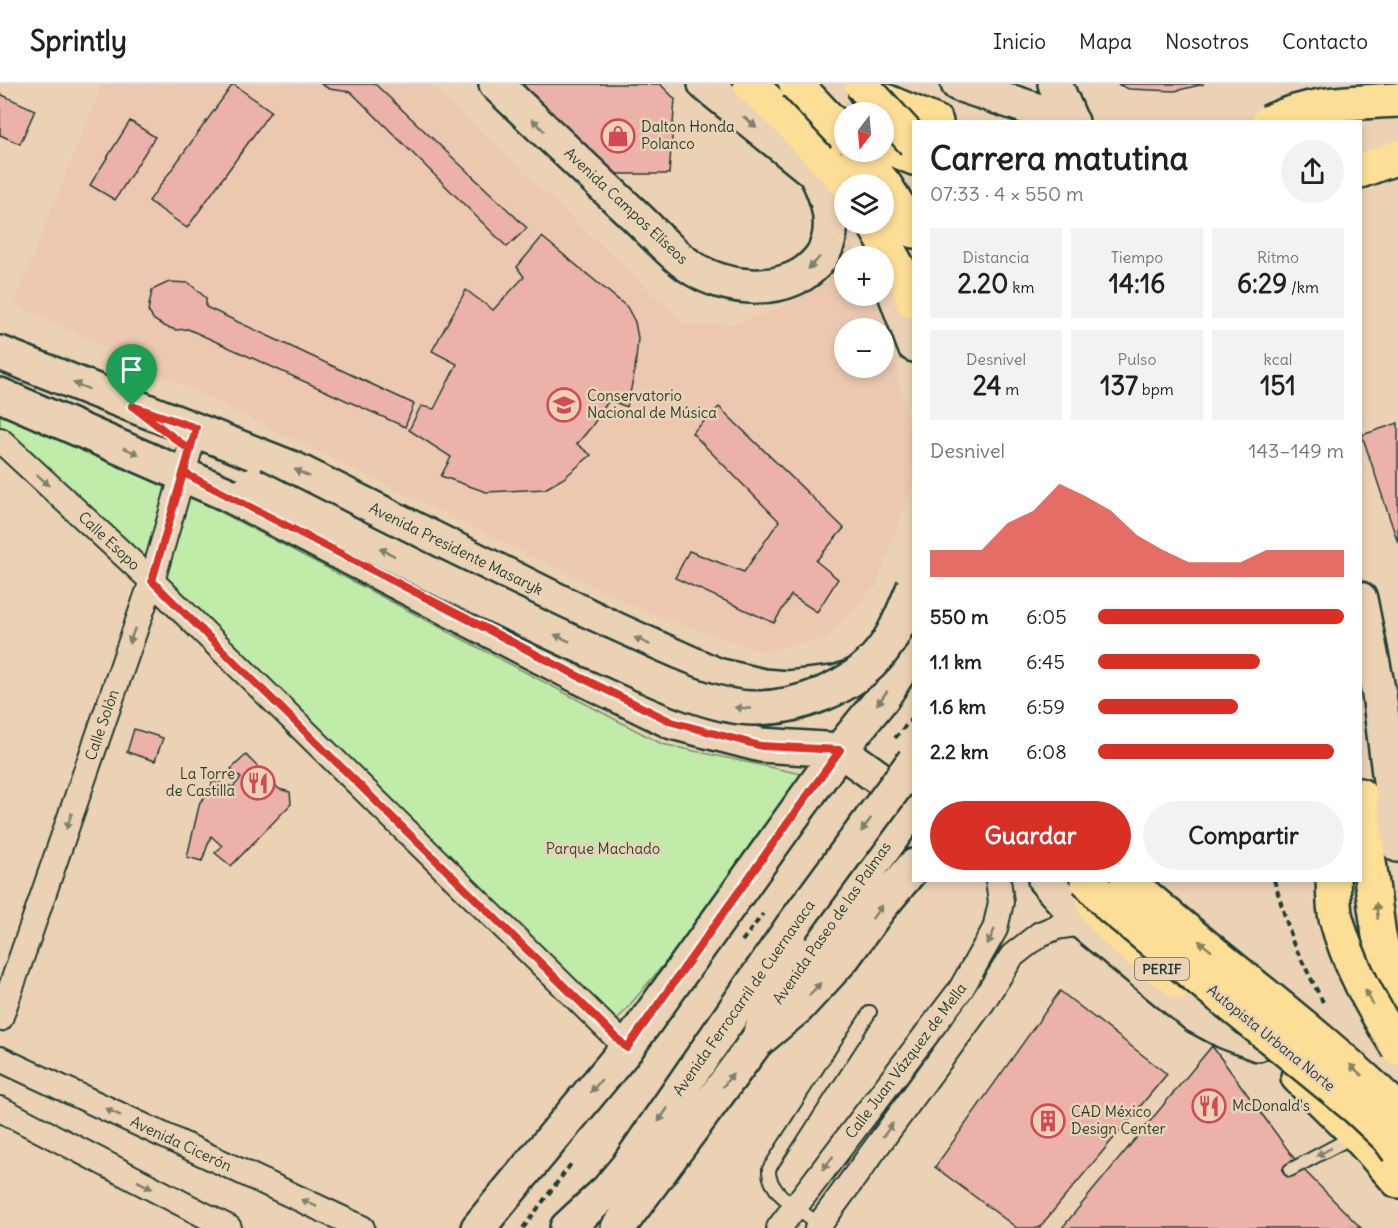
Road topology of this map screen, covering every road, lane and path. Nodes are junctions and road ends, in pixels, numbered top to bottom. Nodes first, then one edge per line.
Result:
1 (496, 84) edge
2 (705, 84) edge
3 (750, 84) edge
4 (769, 84) edge
5 (796, 84) edge
6 (846, 84) edge
7 (861, 84) edge
8 (958, 84) edge
9 (1055, 84) edge
10 (1012, 93) edge
11 (1397, 104) edge
12 (1326, 118) edge
13 (931, 120) edge
14 (1069, 120) edge
15 (1071, 120) edge
16 (1274, 120) edge
17 (1294, 120) edge
18 (834, 121) edge
19 (834, 124) edge
20 (912, 140) edge
21 (1362, 148) edge
22 (894, 149) edge
23 (912, 157) edge
24 (1398, 157) edge
25 (866, 162) edge
26 (814, 171) junction
27 (1398, 172) edge
28 (839, 174) edge
29 (1362, 182) edge
30 (834, 191) edge
31 (912, 228) edge
32 (879, 234) edge
33 (894, 288) edge
34 (912, 298) edge
35 (912, 339) edge
36 (0, 353) edge
37 (0, 395) edge
38 (0, 440) edge
39 (190, 450) junction
40 (152, 581) junction
41 (912, 592) edge
42 (1362, 609) edge
43 (912, 648) edge
44 (912, 650) edge
45 (912, 723) edge
46 (840, 750) junction
47 (903, 752) edge
48 (1362, 801) edge
49 (912, 804) edge
50 (912, 807) edge
51 (1376, 843) edge
52 (912, 868) edge
53 (998, 882) edge
54 (1021, 882) edge
55 (1047, 882) edge
56 (1080, 882) edge
57 (1089, 882) edge
58 (1129, 882) edge
59 (1275, 882) edge
60 (1333, 882) edge
61 (1083, 923) junction
62 (804, 934) junction
63 (961, 989) junction
64 (1317, 992) dead end
65 (982, 1003) junction
66 (1398, 1009) edge
67 (870, 1012) dead end
68 (0, 1019) edge
69 (756, 1042) junction
70 (1258, 1044) junction
71 (627, 1048) junction
72 (1398, 1048) edge
73 (0, 1059) edge
74 (0, 1110) edge
75 (1398, 1110) edge
76 (1357, 1135) junction
77 (1398, 1151) edge
78 (1290, 1170) dead end
79 (1398, 1181) edge
80 (796, 1206) junction
81 (818, 1226) edge
82 (229, 1228) edge
83 (362, 1228) edge
84 (478, 1228) edge
85 (567, 1228) edge
86 (618, 1228) edge
87 (779, 1228) edge

26 -> 1 main road, Avenida Campos Elíseos
2 -> 26 main road
3 - 28 highway
4 - 18 highway
5 - 19 highway, bridge
6 - 13 highway
7 - 20 highway, bridge
8 - 10 main road
9 - 15 main road
10 - 14 main road
11 - 12 main road
11 - 12 highway
11 - 16 highway, bridge
11 - 21 main road
12 - 17 main road
22 - 23 highway
24 - 29 highway
25 - 31 highway
26 - 30 main road
27 - 29 main road
32 - 34 highway
33 - 35 main road
39 -> 36 main road
37 -> 39 main road, Avenida Presidente Masaryk
38 -> 40 street, Calle Esopo
39 - 40 street, Calle Solòn
41 -> 39 main road, bridge
43 -> 39 main road, Avenida Presidente Masaryk
39 - 46 main road, Avenida Presidente Masaryk
40 -> 68 street, Calle Solòn
40 - 71 street, Calle Esopo
42 - 51 main road
44 -> 46 main road
45 - 47 path
46 - 49 main road
46 - 71 main road
47 -> 62 main road, Avenida Ferrocarril de Cuernavaca, bridge
48 - 51 highway
50 - 62 main road, Avenida Paseo de las Palmas
66 -> 51 highway
69 -> 52 main road
53 -> 63 street, Calle Juan Vázquez de Mella
54 - 61 main road
55 - 61 main road
56 - 70 highway, PERIF
57 - 77 highway, Autopista Urbana Norte, bridge
75 -> 58 highway, Autopista Urbana Norte, bridge
59 - 64 path
72 -> 60 highway, bridge
61 - 65 street, Calle Juan Vázquez de Mella
61 - 70 main road
62 - 69 main road, Avenida Paseo de las Palmas
62 -> 85 main road, Avenida Ferrocarril de Cuernavaca
63 - 65 street
63 -> 80 street, Calle Juan Vázquez de Mella
81 -> 65 street, Calle Juan Vázquez de Mella
67 - 80 lane
86 -> 69 main road
70 - 76 highway
71 -> 84 main road
83 -> 73 street, Avenida Cicerón
74 -> 82 street
76 -> 78 lane
76 - 79 highway
80 - 81 lane
80 - 87 street, Calle Juan Vázquez de Mella

